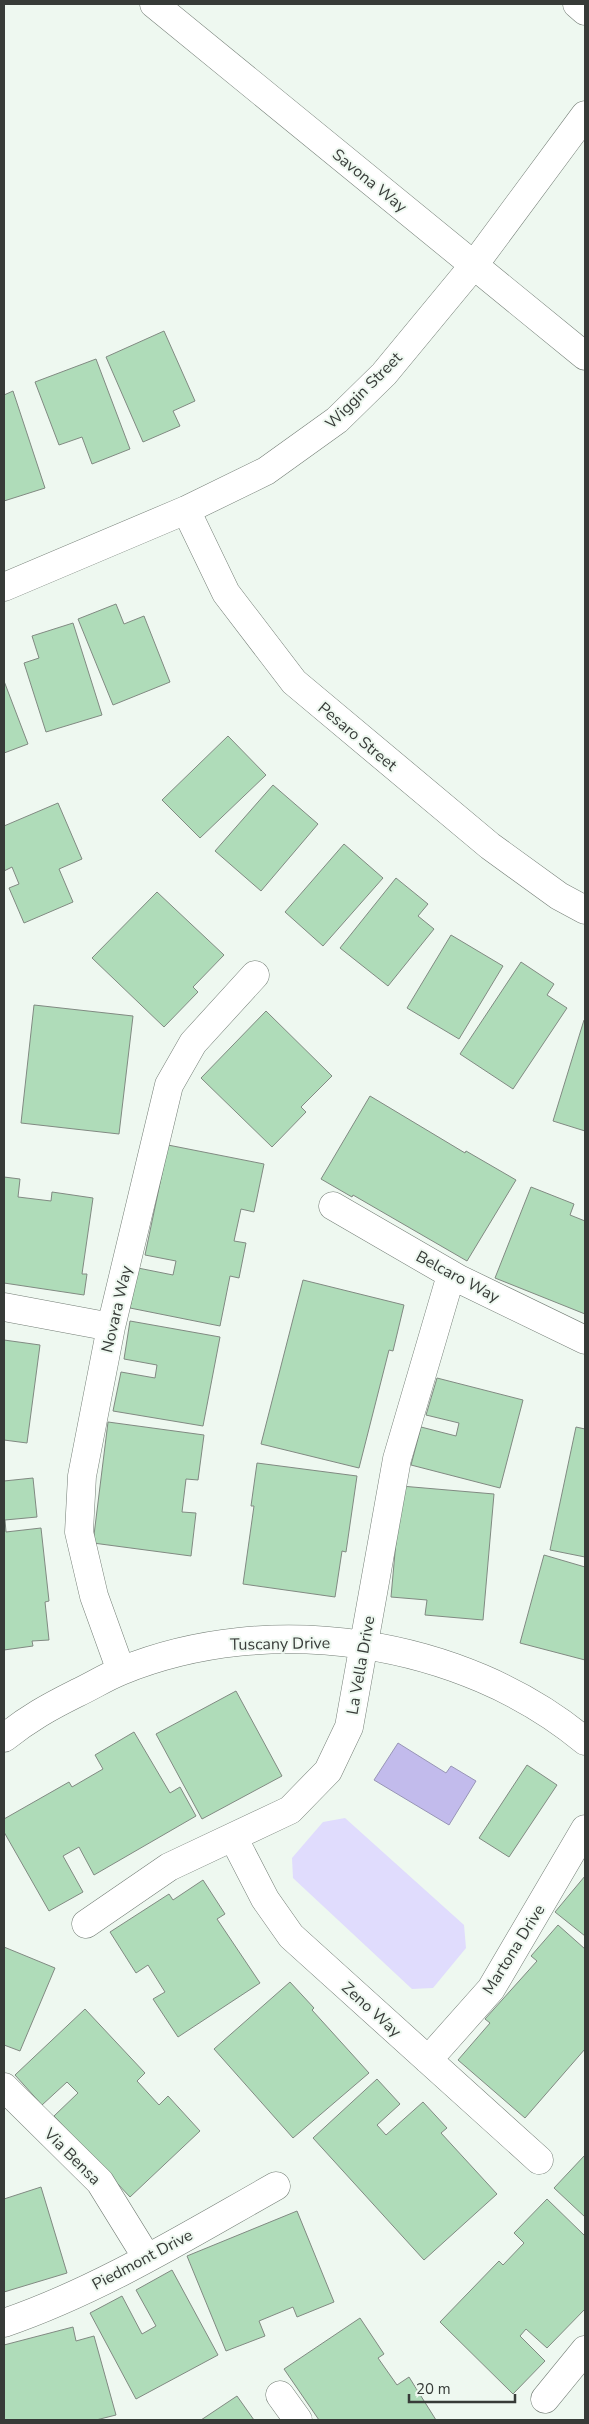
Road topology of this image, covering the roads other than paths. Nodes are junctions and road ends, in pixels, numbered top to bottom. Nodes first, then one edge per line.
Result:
1 (154, 4) edge
2 (577, 4) edge
3 (585, 11) edge
4 (585, 115) edge
5 (474, 265) junction
6 (585, 356) edge
7 (186, 510) junction
8 (4, 587) edge
9 (585, 910) edge
10 (255, 975) dead end
11 (334, 1206) dead end
12 (451, 1275) junction
13 (4, 1307) edge
14 (111, 1327) junction
15 (585, 1340) edge
16 (364, 1645) junction
17 (122, 1671) junction
18 (4, 1738) edge
19 (585, 1741) edge
20 (585, 1830) edge
21 (233, 1837) junction
22 (86, 1924) dead end
23 (428, 2060) junction
24 (4, 2087) edge
25 (539, 2160) dead end
26 (276, 2186) dead end
27 (148, 2258) junction
28 (4, 2323) edge
29 (585, 2350) edge
30 (280, 2395) dead end
31 (545, 2399) dead end
32 (298, 2420) edge

1 - 5 street, Savona Way
2 - 3 street
4 - 5 street, Wiggin Street
5 - 6 street, Savona Way
5 - 7 street, Wiggin Street
7 - 8 street, Wiggin Street
7 - 9 street, Pesaro Street
10 - 14 street, Novara Way
11 - 12 street, Belcaro Way
12 - 15 street, Belcaro Way
12 - 16 street, La Vella Drive
13 - 14 street
14 - 17 street, Novara Way
16 - 17 street, Tuscany Drive
16 - 19 street, Tuscany Drive
16 - 21 street, La Vella Drive
17 - 18 street, Tuscany Drive
20 - 23 street, Martona Drive
21 - 22 street, La Vella Drive
21 - 23 street, Zeno Way
23 - 25 street, Zeno Way
24 - 27 street, Via Bensa
26 - 27 street, Piedmont Drive
27 - 28 street, Piedmont Drive
29 - 31 street
30 - 32 street

